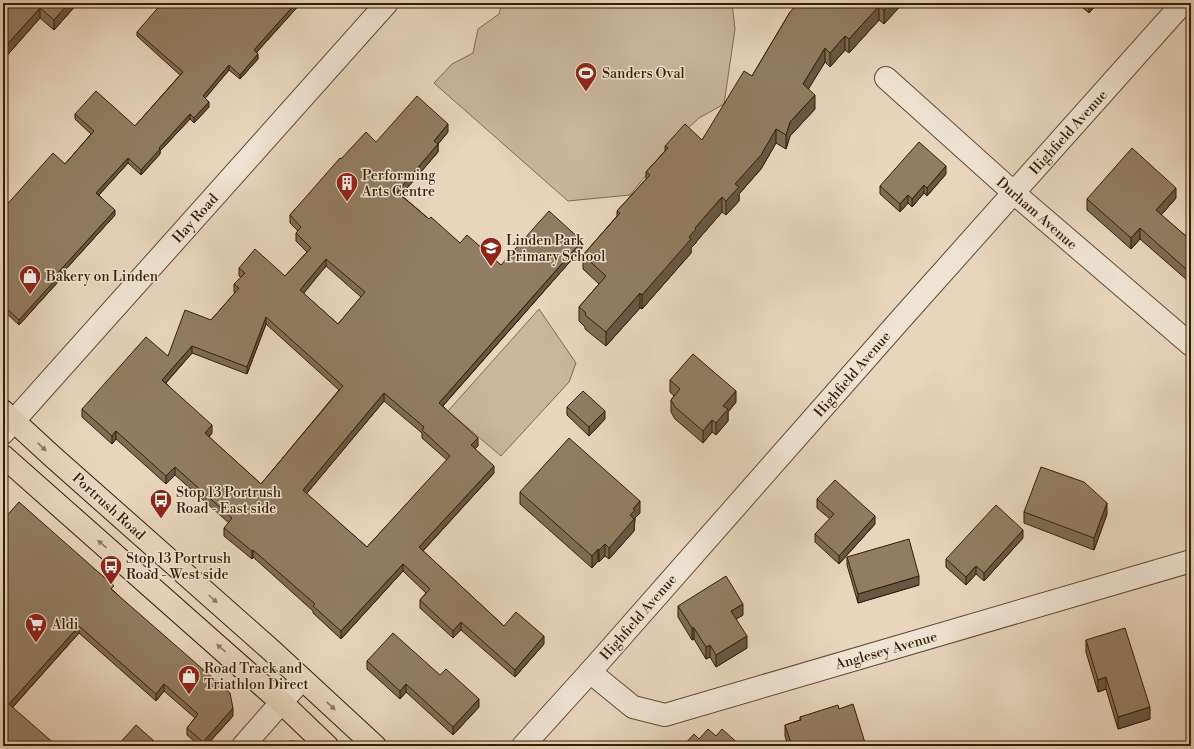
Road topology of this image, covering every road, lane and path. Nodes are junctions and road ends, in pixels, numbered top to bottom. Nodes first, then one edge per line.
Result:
1 (387, 3) edge
2 (1183, 3) edge
3 (886, 78) dead end
4 (1014, 193) junction
5 (1191, 346) edge
6 (7, 422) edge
7 (3, 456) edge
8 (1191, 561) edge
9 (590, 672) junction
10 (302, 679) junction
11 (281, 702) junction
12 (243, 746) edge
13 (327, 746) edge
14 (375, 746) edge
15 (523, 746) edge

1 - 6 street, Hay Road
2 - 4 street, Highfield Avenue
3 - 4 street, Durham Avenue
4 - 5 street, Durham Avenue
4 - 9 street, Highfield Avenue
6 -> 10 highway, Portrush Road
11 -> 7 highway
8 - 9 street, Anglesey Avenue
9 - 15 street, Highfield Avenue
10 - 11 street
10 -> 14 highway, Portrush Road
11 - 12 street
11 - 13 highway

